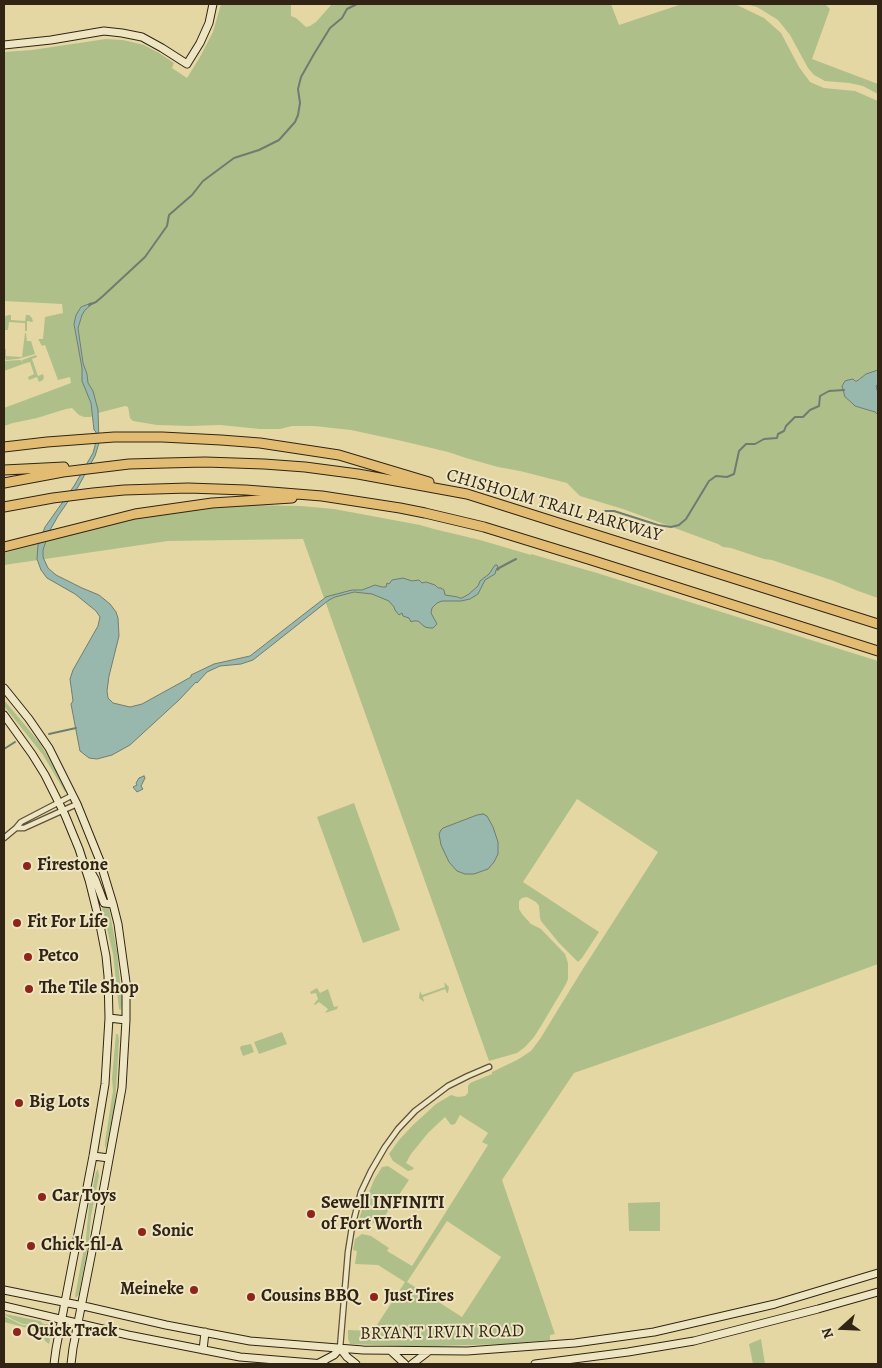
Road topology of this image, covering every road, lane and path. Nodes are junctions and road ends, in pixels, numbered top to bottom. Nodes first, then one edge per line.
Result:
1 (213, 4) edge
2 (4, 46) edge
3 (4, 447) edge
4 (129, 464) junction
5 (4, 470) edge
6 (4, 483) edge
7 (467, 494) junction
8 (322, 496) junction
9 (53, 498) junction
10 (4, 507) edge
11 (4, 513) edge
12 (4, 547) edge
13 (878, 624) edge
14 (878, 651) edge
15 (4, 688) edge
16 (4, 715) edge
17 (73, 795) junction
18 (58, 802) junction
19 (77, 804) junction
20 (62, 811) junction
21 (16, 828) junction
22 (4, 838) edge
23 (82, 858) junction
24 (113, 904) junction
25 (109, 1018) junction
26 (126, 1020) junction
27 (489, 1067) dead end
28 (93, 1156) junction
29 (109, 1158) junction
30 (878, 1273) edge
31 (4, 1290) edge
32 (878, 1292) edge
33 (66, 1302) junction
34 (82, 1305) junction
35 (4, 1306) edge
36 (62, 1319) junction
37 (78, 1322) junction
38 (205, 1332) junction
39 (340, 1348) junction
40 (203, 1350) junction
41 (390, 1351) junction
42 (429, 1351) junction
43 (54, 1364) edge
44 (71, 1364) edge
45 (317, 1364) edge
46 (324, 1364) edge
47 (356, 1364) edge
48 (405, 1364) edge
49 (412, 1364) edge
50 (535, 1364) edge

1 - 2 street
3 - 7 highway
4 - 5 highway
4 - 6 highway, CHISHOLM TRAIL PARKWAY
4 - 7 highway, CHISHOLM TRAIL PARKWAY
7 - 13 highway, CHISHOLM TRAIL PARKWAY
8 - 9 highway
8 - 12 highway
8 - 14 highway
9 - 10 highway
9 - 11 highway
15 - 17 street
16 - 18 street
17 - 18 street
17 - 19 street
18 - 20 street
18 - 21 street
19 - 20 street
19 - 24 street
20 - 21 street
20 - 23 street
21 - 22 street
23 - 24 street
23 - 25 street
24 - 26 street
25 - 26 street
25 - 28 street
26 - 29 street
27 - 39 street
28 - 29 street
28 - 33 street
29 - 34 street
30 - 42 street, BRYANT IRVIN ROAD
31 - 33 street, BRYANT IRVIN ROAD
32 - 50 street, BRYANT IRVIN ROAD
33 - 34 street, BRYANT IRVIN ROAD
33 - 36 street
34 - 37 street
34 - 38 street, BRYANT IRVIN ROAD
35 - 36 street
36 - 37 street
36 - 43 street
37 - 40 street
37 - 44 street
38 - 39 street, BRYANT IRVIN ROAD
38 - 40 street
39 - 41 street, BRYANT IRVIN ROAD
39 - 45 street
39 - 47 street
40 - 45 street
41 - 42 street, BRYANT IRVIN ROAD
41 - 48 street
42 - 49 street
45 - 46 street

